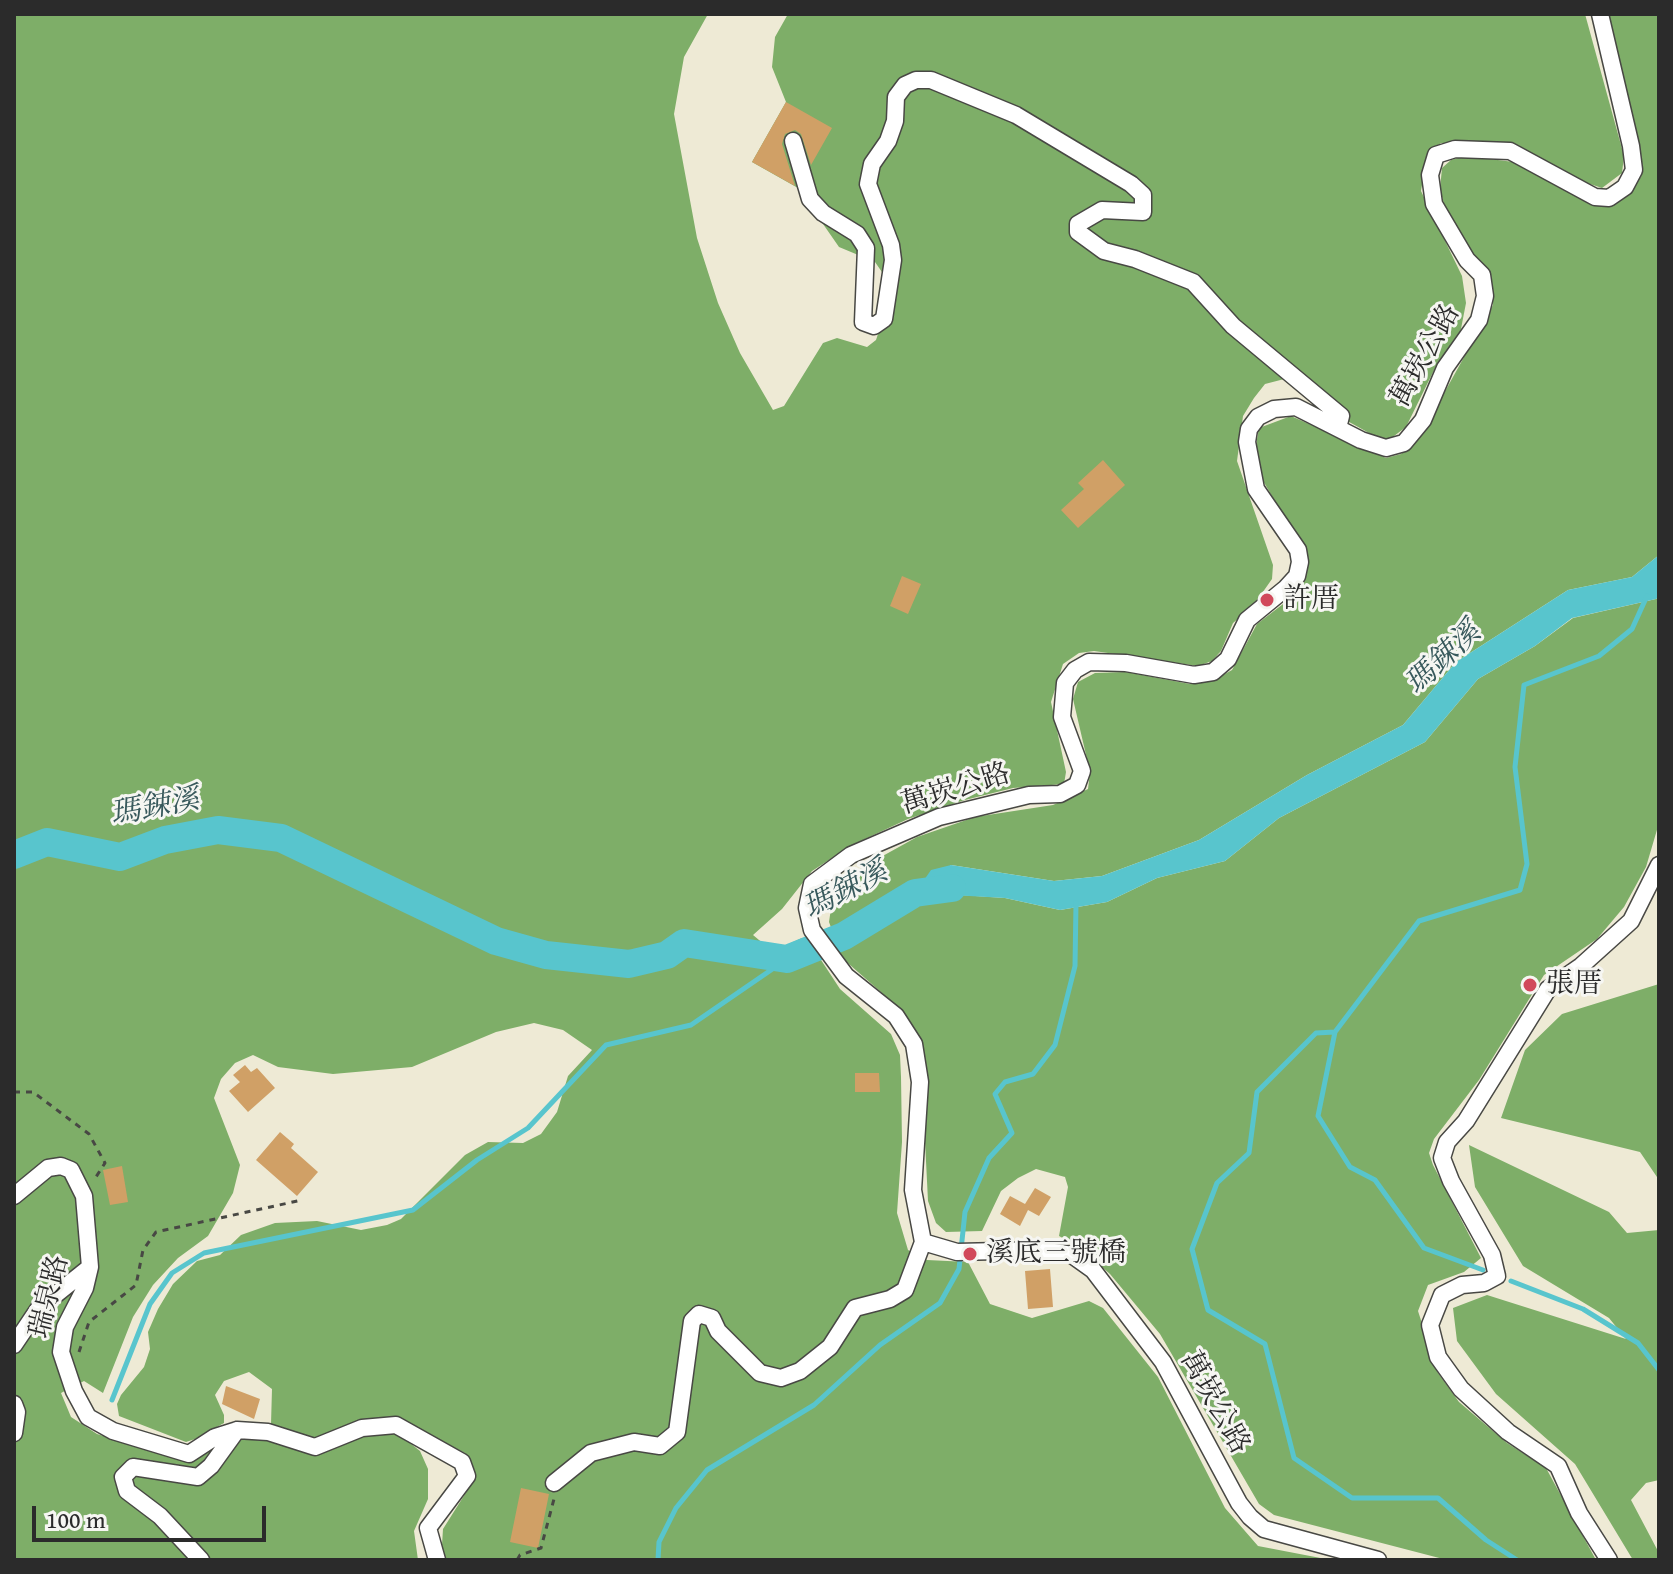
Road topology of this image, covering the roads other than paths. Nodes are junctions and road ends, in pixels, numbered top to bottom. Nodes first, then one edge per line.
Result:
1 (1600, 14) edge
2 (793, 141) dead end
3 (1338, 428) junction
4 (1659, 865) edge
5 (14, 1196) edge
6 (923, 1242) junction
7 (90, 1267) junction
8 (14, 1345) edge
9 (14, 1404) edge
10 (237, 1430) junction
11 (14, 1433) edge
12 (554, 1483) road end
13 (201, 1560) edge
14 (437, 1560) edge
15 (1378, 1560) edge
16 (1609, 1560) edge

1 - 3 street, 萬崁公路
2 - 3 street
3 - 6 street, 萬崁公路
4 - 16 street
5 - 7 street, 瑞泉路
6 - 12 street
6 - 15 street, 萬崁公路
7 - 8 street
7 - 10 street, 瑞泉路
9 - 11 street
10 - 13 street
10 - 14 street

